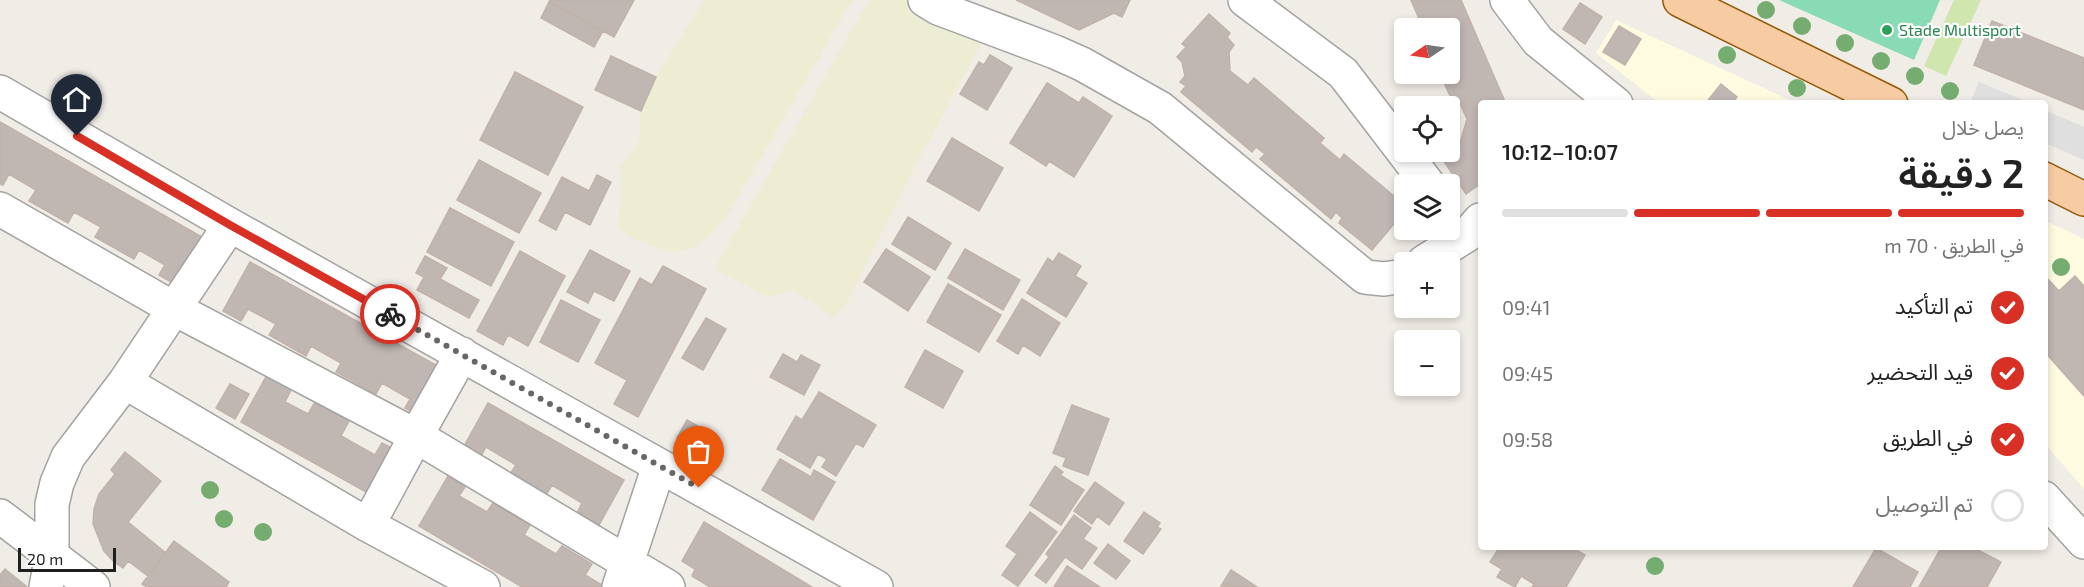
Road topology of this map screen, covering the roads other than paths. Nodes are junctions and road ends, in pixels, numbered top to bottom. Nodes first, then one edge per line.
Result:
1 (925, 0) edge
2 (1245, 0) edge
3 (1507, 0) edge
4 (1680, 0) edge
5 (0, 92) edge
6 (1604, 100) edge
7 (1883, 100) edge
8 (1420, 174) edge
9 (2048, 181) edge
10 (2084, 198) edge
11 (0, 209) edge
12 (1465, 222) edge
13 (230, 225) junction
14 (1434, 252) edge
15 (1394, 278) edge
16 (173, 308) junction
17 (462, 354) junction
18 (125, 382) junction
19 (416, 436) junction
20 (659, 466) junction
21 (2048, 502) edge
22 (0, 516) edge
23 (369, 525) junction
24 (2084, 542) edge
25 (49, 571) edge
26 (622, 575) edge
27 (93, 587) edge
28 (483, 587) edge
29 (668, 587) edge
30 (876, 587) edge

1 - 15 street
2 - 8 street
3 - 6 street
4 - 7 main road
5 - 13 street
9 - 10 main road
11 - 16 street
12 - 14 street
13 - 16 street
13 - 17 street
16 - 18 street
16 - 19 street
17 - 19 street
17 - 20 street
18 - 23 street
18 - 25 street
19 - 23 street
19 - 26 street
20 - 26 street
20 - 30 street
21 - 24 street
22 - 25 street
23 - 28 street
25 - 27 street
26 - 29 street

